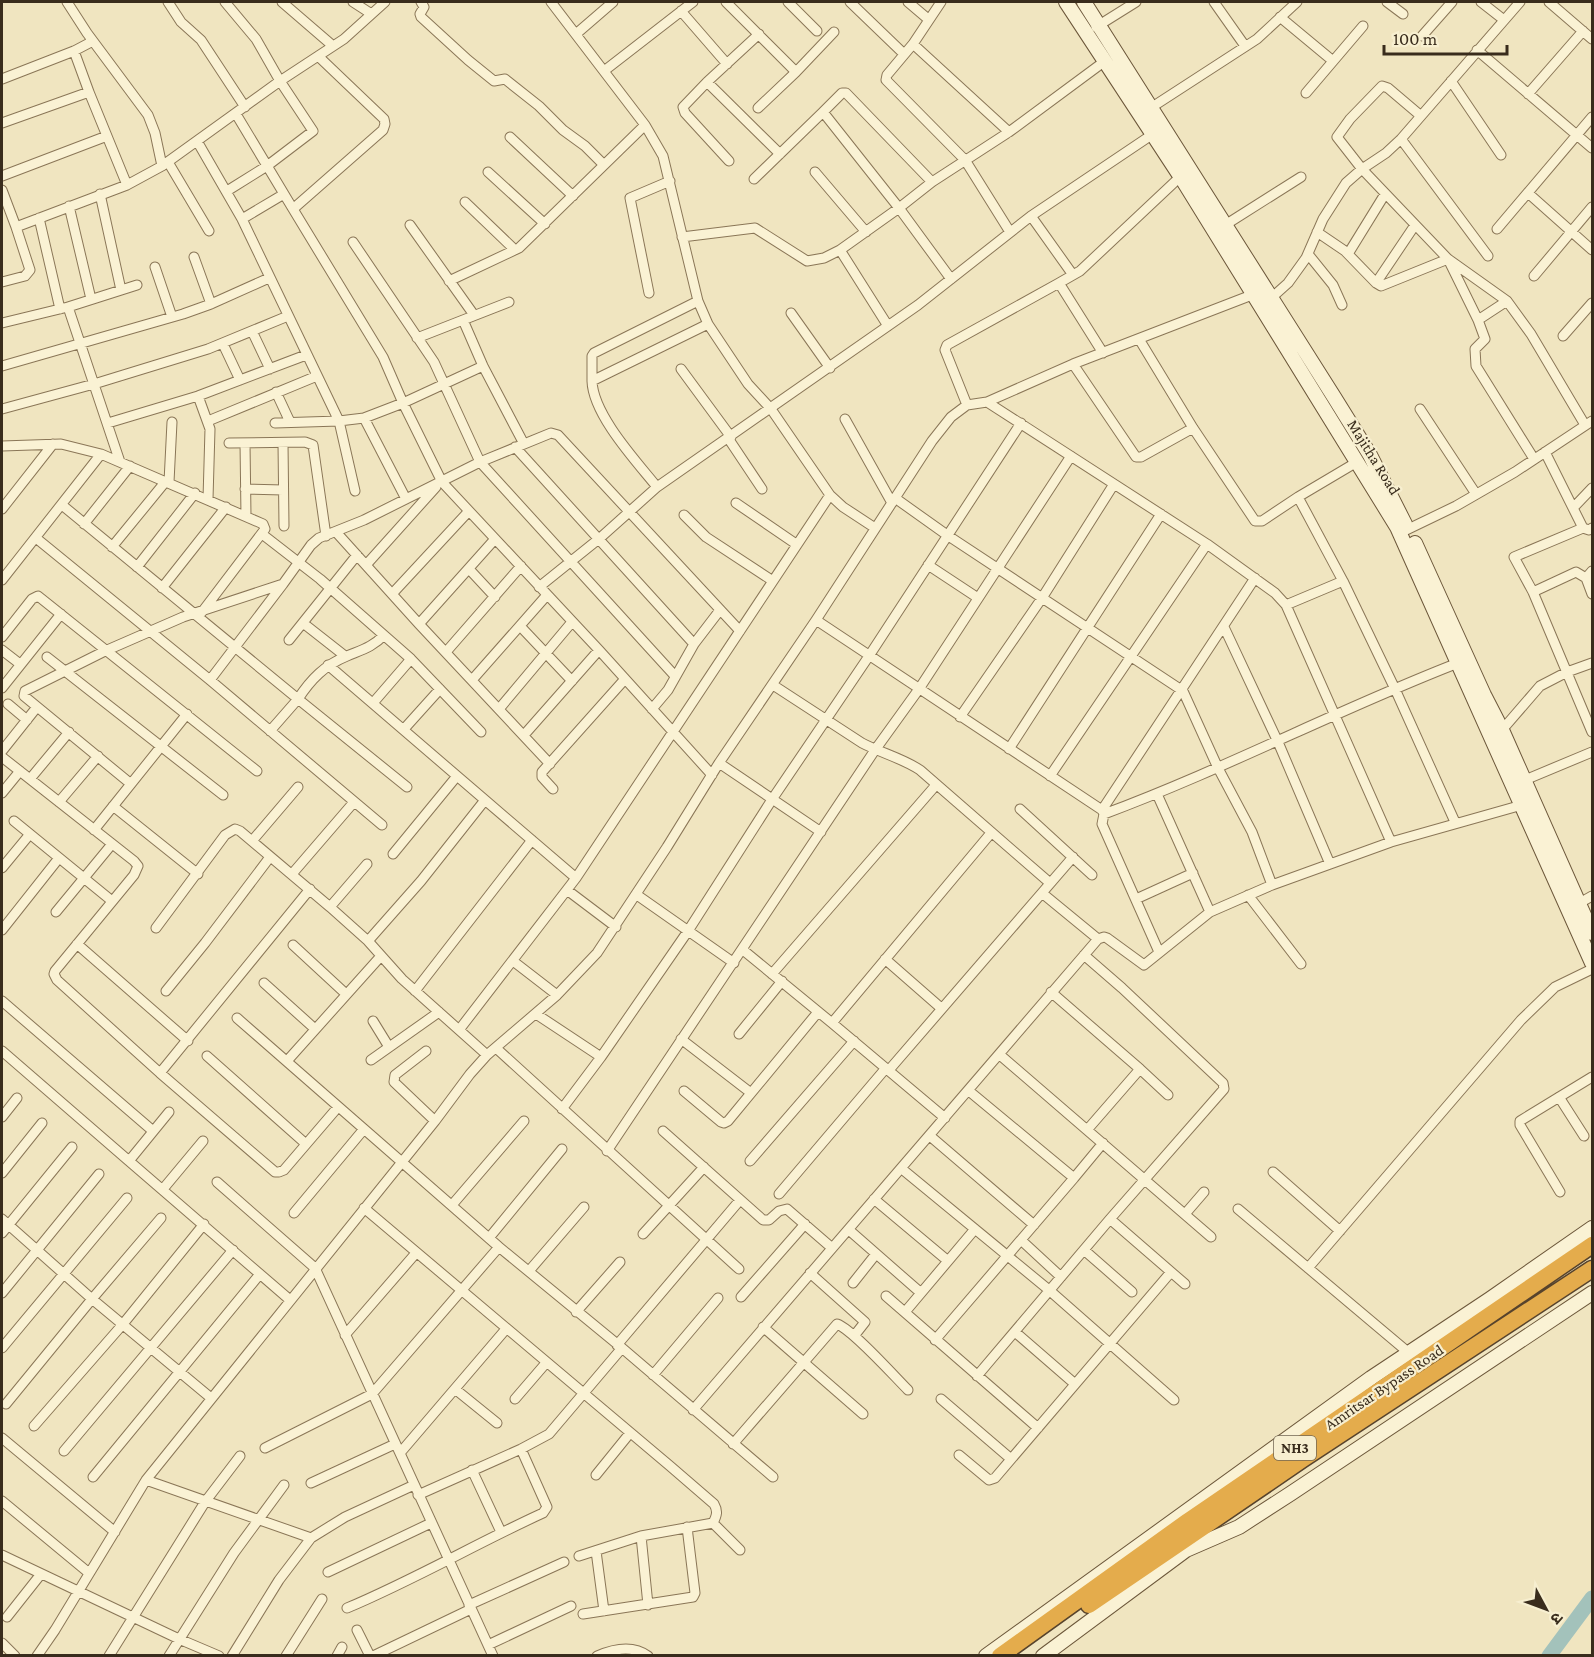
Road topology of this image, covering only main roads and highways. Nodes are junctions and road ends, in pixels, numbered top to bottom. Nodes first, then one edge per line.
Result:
1 (1066, 2) edge
2 (1084, 2) edge
3 (1146, 111) junction
4 (1220, 228) junction
5 (1263, 298) junction
6 (1404, 531) junction
7 (1518, 782) junction
8 (1580, 902) edge
9 (1593, 933) edge
10 (1591, 957) edge
11 (1593, 1228) edge
12 (1593, 1245) edge
13 (1593, 1269) edge
14 (1590, 1298) edge
15 (1290, 1436) junction
16 (1281, 1457) junction
17 (1200, 1528) junction
18 (1195, 1545) junction
19 (986, 1656) edge
20 (1000, 1656) edge
21 (1019, 1656) edge
22 (1043, 1656) edge

1 - 3 main road, Majitha Road
2 - 3 main road, Majitha Road
3 - 4 main road, Majitha Road
3 - 4 main road, Majitha Road
4 - 5 main road, Majitha Road
5 - 6 main road, Majitha Road
5 - 6 main road, Majitha Road
6 - 7 main road, Majitha Road
6 - 7 main road, Majitha Road
7 - 8 main road, Majitha Road
7 - 8 main road, Majitha Road
8 - 9 main road, Majitha Road
8 - 10 main road, Majitha Road
11 - 15 main road
12 - 16 highway, Amritsar Bypass Road / NH3
13 - 17 highway, Amritsar Bypass Road / NH3
14 - 18 main road
15 - 16 highway
15 - 19 main road
16 - 20 highway, Amritsar Bypass Road / NH3
17 - 18 highway
17 - 21 highway, Amritsar Bypass Road / NH3
18 - 22 main road

